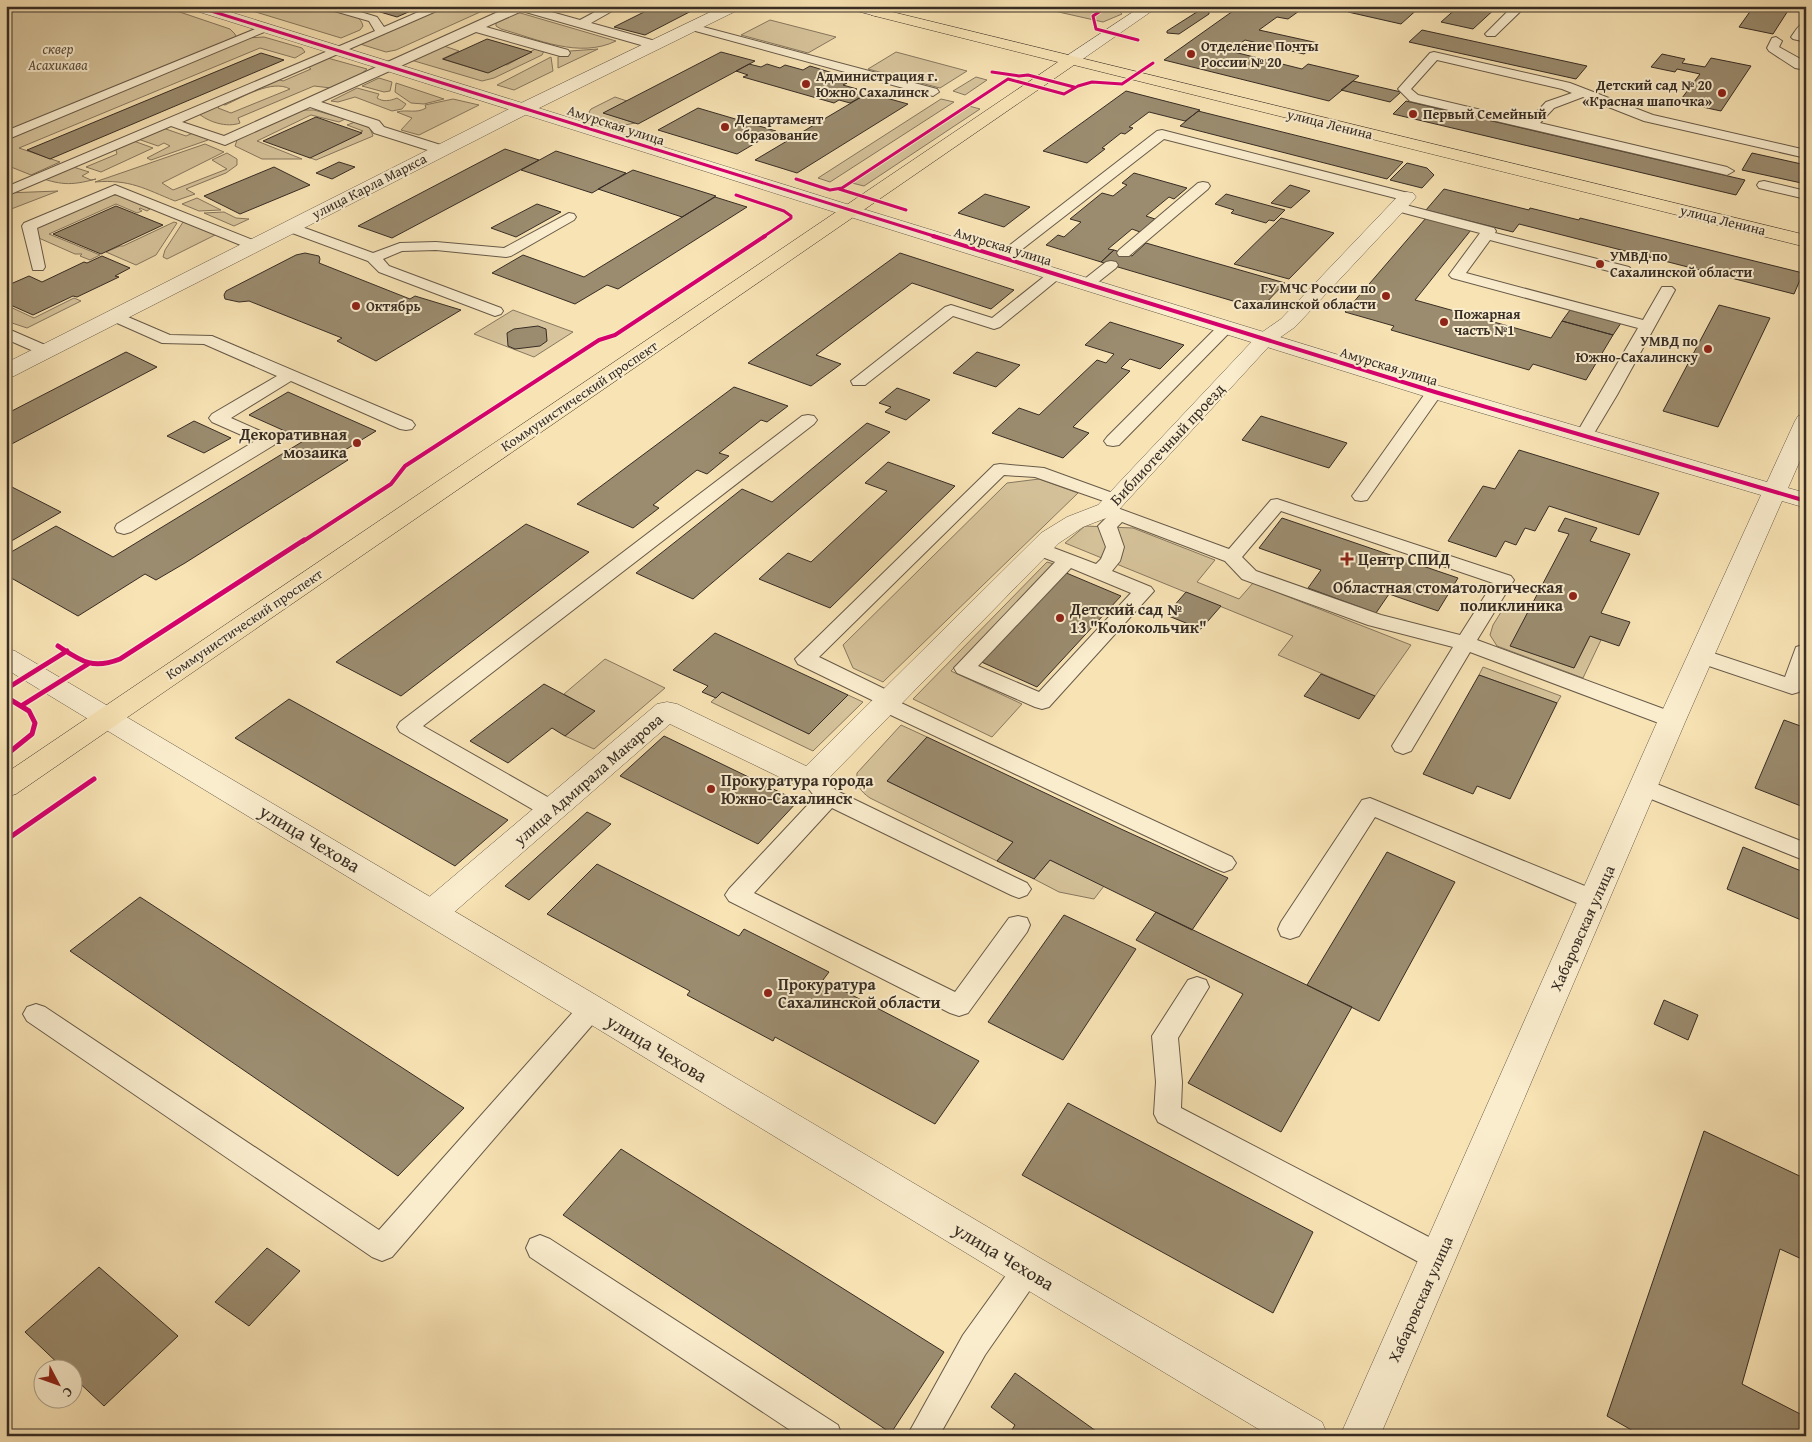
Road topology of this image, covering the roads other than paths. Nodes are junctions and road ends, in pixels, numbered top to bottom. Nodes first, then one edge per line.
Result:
1 (194, 6) edge
2 (328, 6) edge
3 (442, 6) edge
4 (615, 6) edge
5 (735, 6) edge
6 (854, 6) edge
7 (1152, 6) edge
8 (1520, 6) edge
9 (519, 7) edge
10 (876, 12) joint
11 (581, 24) junction
12 (1806, 25) edge
13 (692, 27) junction
14 (265, 28) junction
15 (477, 28) junction
16 (382, 32) junction
17 (1492, 34) dead end
18 (1806, 39) edge
19 (1776, 41) dead end
20 (655, 44) junction
21 (338, 50) junction
22 (564, 53) dead end
23 (1070, 60) junction
24 (1806, 66) edge
25 (392, 67) junction
26 (933, 92) dead end
27 (1583, 93) junction
28 (311, 103) junction
29 (525, 108) junction
30 (1649, 118) junction
31 (171, 122) junction
32 (1531, 125) junction
33 (1719, 134) junction
34 (6, 136) edge
35 (1650, 144) dead end
36 (442, 150) junction
37 (1806, 154) edge
38 (1701, 164) junction
39 (1727, 170) dead end
40 (6, 179) edge
41 (24, 185) junction
42 (1764, 185) dead end
43 (1202, 186) dead end
44 (6, 192) edge
45 (1806, 195) edge
46 (1402, 202) junction
47 (850, 211) junction
48 (569, 217) dead end
49 (289, 227) junction
50 (1486, 235) junction
51 (1806, 241) edge
52 (253, 245) junction
53 (1124, 253) dead end
54 (373, 258) junction
55 (1002, 258) junction
56 (1111, 264) dead end
57 (38, 267) dead end
58 (1624, 270) dead end
59 (1056, 274) junction
60 (1087, 284) junction
61 (1667, 290) dead end
62 (495, 311) dead end
63 (114, 316) junction
64 (1648, 326) junction
65 (1226, 327) junction
66 (6, 333) edge
67 (1265, 339) junction
68 (46, 351) junction
69 (6, 371) edge
70 (290, 375) junction
71 (860, 380) dead end
72 (1435, 392) junction
73 (808, 420) dead end
74 (1806, 421) edge
75 (406, 425) dead end
76 (1584, 436) junction
77 (1113, 441) dead end
78 (1775, 492) junction
79 (1361, 496) dead end
80 (1806, 501) edge
81 (1113, 508) junction
82 (124, 528) dead end
83 (1039, 549) junction
84 (1232, 557) junction
85 (1068, 560) junction
86 (1099, 573) junction
87 (1466, 643) junction
88 (1803, 652) dead end
89 (1702, 656) junction
90 (6, 657) edge
91 (888, 702) junction
92 (108, 718) junction
93 (1672, 720) junction
94 (1403, 746) dead end
95 (6, 787) edge
96 (1644, 787) junction
97 (819, 788) junction
98 (552, 810) junction
99 (1806, 852) edge
100 (1224, 863) dead end
101 (1019, 889) dead end
102 (1594, 900) junction
103 (433, 912) junction
104 (1018, 925) dead end
105 (1290, 928) dead end
106 (1197, 987) dead end
107 (592, 1009) junction
108 (36, 1014) dead end
109 (540, 1248) dead end
110 (1438, 1257) junction
111 (1027, 1270) junction
112 (827, 1436) edge
113 (922, 1436) edge
114 (1308, 1436) edge
115 (1360, 1436) edge

1 - 14 street, Амурская улица
2 - 16 lane
3 - 16 lane
4 - 11 lane
5 - 13 street, улица Карла Маркса
6 - 10 street, улица Ленина
7 - 23 street, Коммунистический проспект
8 - 17 lane
9 - 11 lane
9 - 15 lane
10 - 23 main road, улица Ленина
11 - 20 lane
12 - 18 lane
13 - 20 street, улица Карла Маркса
13 - 26 lane
14 - 21 street, Амурская улица
14 - 34 lane
15 - 22 lane
15 - 25 lane
16 - 21 lane
19 - 24 lane
20 - 29 street, улица Карла Маркса
21 - 25 street, Амурская улица
21 - 31 lane
23 - 47 main road, Коммунистический проспект
23 - 51 main road, улица Ленина
25 - 28 lane
25 - 29 street, Амурская улица
27 - 30 lane
27 - 32 lane
27 - 32 lane
28 - 31 lane
28 - 36 lane
29 - 36 street, улица Карла Маркса
29 - 47 street, Амурская улица
30 - 33 lane
30 - 35 lane
31 - 41 lane
32 - 38 lane
33 - 37 lane
33 - 38 lane
36 - 49 street, улица Карла Маркса
38 - 39 lane
40 - 41 lane
41 - 44 lane
42 - 45 lane
43 - 53 lane
46 - 50 lane
46 - 55 lane
46 - 67 street, Библиотечный проезд
47 - 55 street, Амурская улица
47 - 92 main road, Коммунистический проспект
48 - 54 lane
49 - 52 street, улица Карла Маркса
49 - 54 lane
50 - 58 lane
50 - 64 lane
52 - 57 lane
52 - 63 street, улица Карла Маркса
54 - 62 lane
55 - 59 street, Амурская улица
56 - 60 lane
59 - 60 street, Амурская улица
59 - 71 lane
60 - 65 street, Амурская улица
61 - 64 lane
63 - 68 street, улица Карла Маркса
63 - 70 lane
64 - 76 lane
65 - 67 street, Амурская улица
65 - 77 lane
66 - 68 lane
67 - 72 street, Амурская улица
67 - 81 street, Библиотечный проезд
68 - 69 street, улица Карла Маркса
70 - 75 lane
70 - 82 lane
72 - 76 street, Амурская улица
72 - 79 lane
73 - 98 lane
74 - 78 street, Хабаровская улица
76 - 78 street, Амурская улица
78 - 80 street, Амурская улица
78 - 89 street, Хабаровская улица
81 - 83 street, Библиотечный проезд
81 - 84 lane
81 - 86 lane
81 - 91 lane
83 - 85 lane
83 - 91 street, Библиотечный проезд
84 - 87 lane
84 - 87 lane
85 - 86 lane
85 - 86 lane
87 - 93 lane
87 - 94 lane
88 - 89 lane
89 - 93 street, Хабаровская улица
90 - 92 street, улица Чехова
91 - 97 street, Библиотечный проезд
91 - 100 lane
92 - 95 main road, Коммунистический проспект
92 - 103 street, улица Чехова
93 - 96 street, Хабаровская улица
96 - 99 lane
96 - 102 street, Хабаровская улица
97 - 98 street, улица Адмирала Макарова
97 - 101 lane
97 - 104 lane
98 - 103 street, улица Адмирала Макарова
102 - 105 lane
102 - 110 street, Хабаровская улица
103 - 107 street, улица Чехова
106 - 110 lane
107 - 108 lane
107 - 111 street, улица Чехова
109 - 112 lane
110 - 115 street, Хабаровская улица
111 - 113 lane
111 - 114 street, улица Чехова

